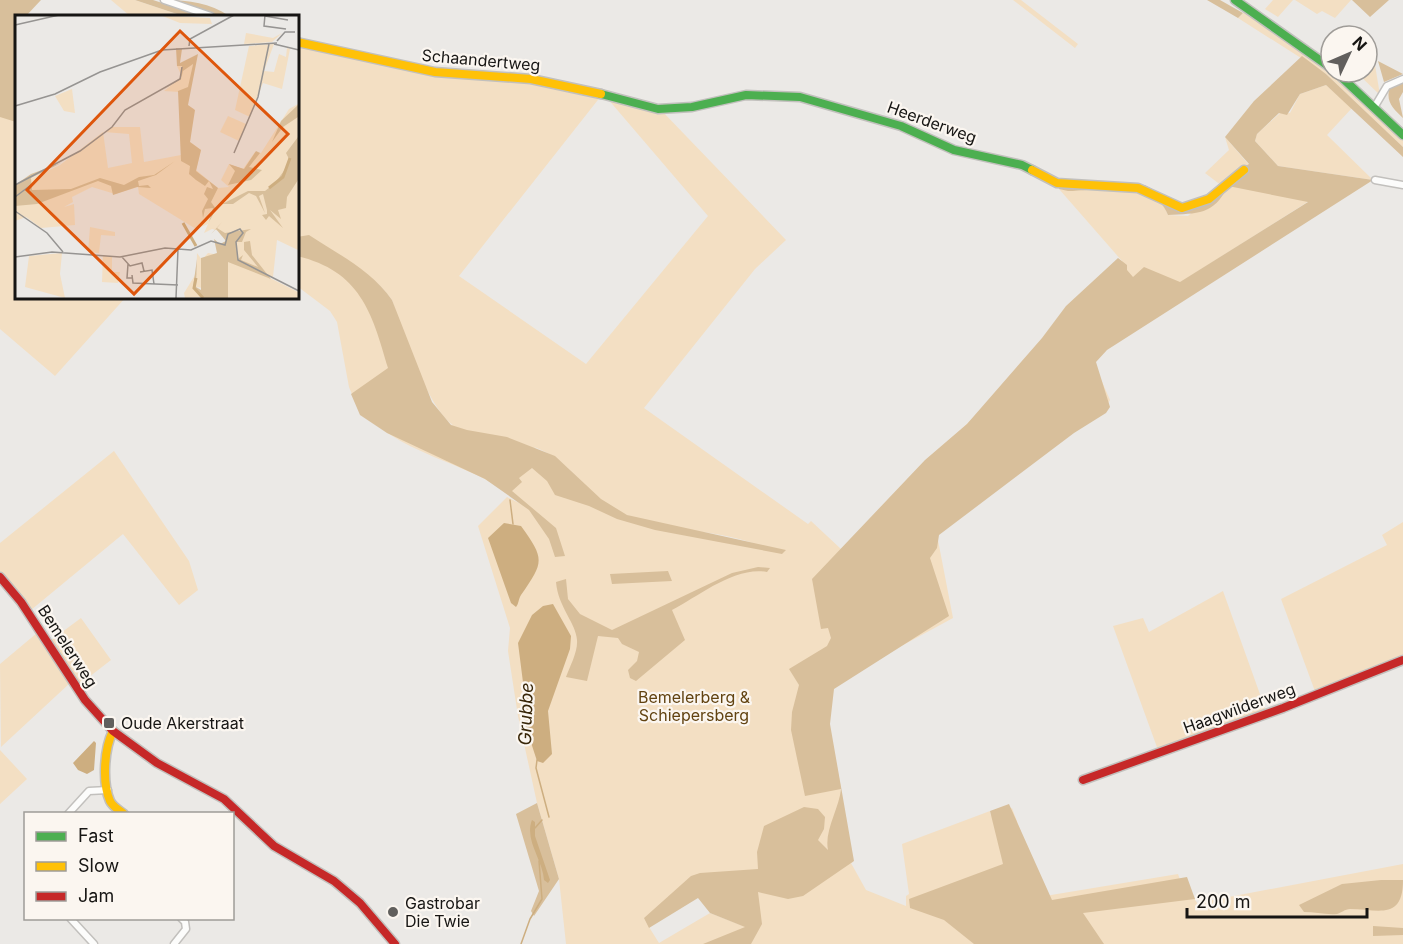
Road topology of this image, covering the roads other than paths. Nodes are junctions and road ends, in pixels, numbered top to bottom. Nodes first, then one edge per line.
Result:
1 (164, 0) edge
2 (1235, 0) edge
3 (208, 15) edge
4 (298, 42) edge
5 (1319, 60) edge
6 (1403, 79) edge
7 (1350, 84) edge
8 (1375, 106) junction
9 (662, 109) joint
10 (1403, 135) edge
11 (1244, 170) dead end
12 (1376, 180) dead end
13 (1403, 185) edge
14 (0, 577) edge
15 (1403, 660) edge
16 (113, 731) junction
17 (1083, 780) dead end
18 (108, 790) junction
19 (69, 812) edge
20 (123, 812) edge
21 (72, 920) edge
22 (183, 920) edge
23 (391, 942) edge
24 (94, 944) edge
25 (174, 944) edge

1 - 3 street
2 - 5 street
4 - 9 street, Schaandertweg
6 - 8 street
7 - 8 street
8 - 10 street
9 - 11 street, Heerderweg
12 - 13 street
14 - 16 street, Bemelerweg
15 - 17 street, Haagwilderweg
16 - 18 street
16 - 23 street
18 - 19 street
18 - 20 street
21 - 24 street
22 - 25 street

